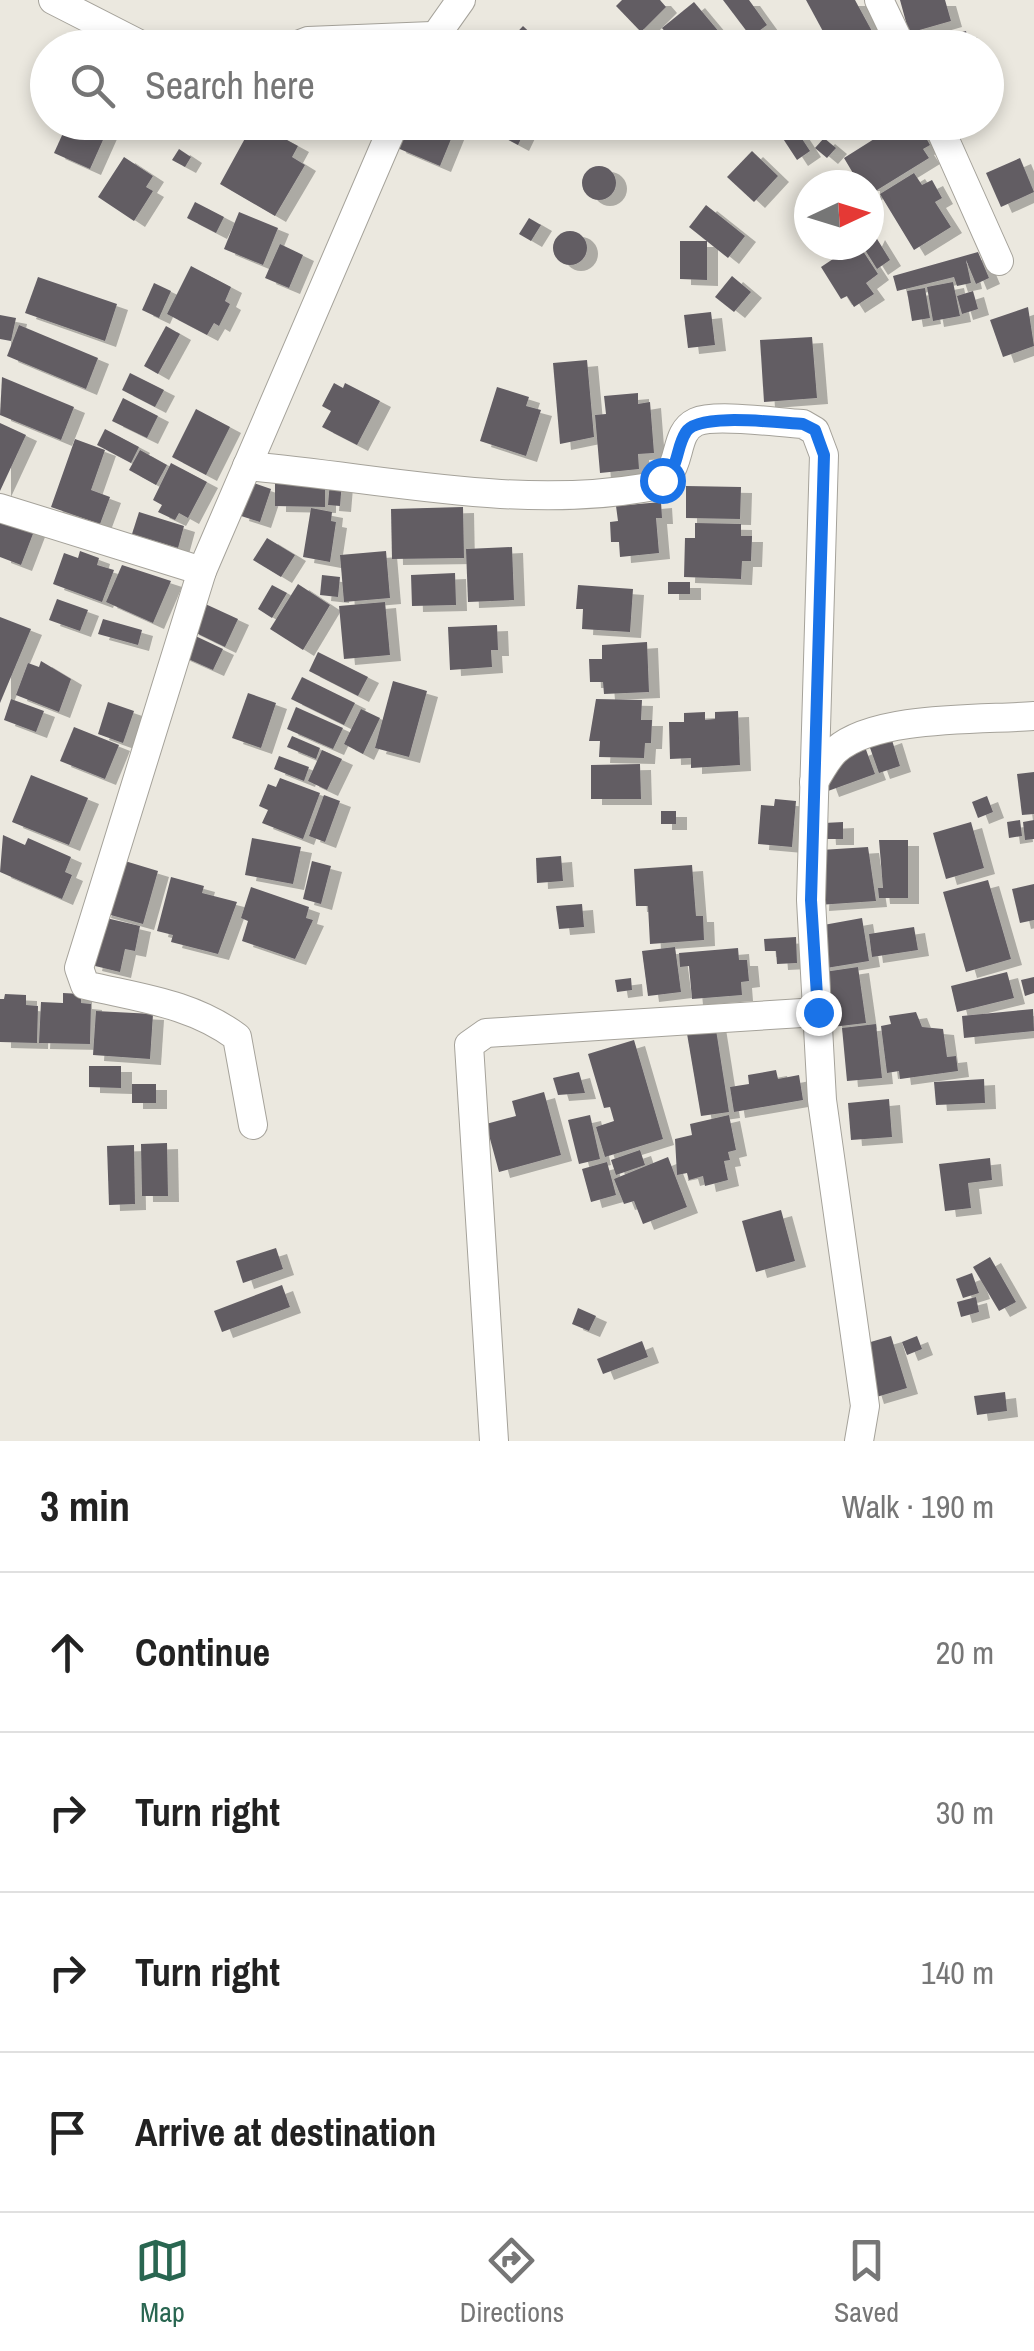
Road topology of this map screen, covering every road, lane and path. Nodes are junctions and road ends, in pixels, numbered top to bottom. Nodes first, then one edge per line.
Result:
1 (53, 0) edge
2 (461, 0) edge
3 (879, 0) edge
4 (112, 30) edge
5 (439, 30) edge
6 (893, 30) edge
7 (387, 140) edge
8 (945, 140) edge
9 (999, 262) dead end
10 (247, 466) junction
11 (0, 508) edge
12 (202, 570) junction
13 (1034, 716) edge
14 (813, 784) junction
15 (818, 1012) junction
16 (253, 1125) dead end
17 (494, 1441) edge
18 (859, 1441) edge

1 - 4 street
2 - 5 street
3 - 6 street
7 - 10 street
8 - 9 street
10 - 12 street
10 - 14 street
11 - 12 street
12 - 16 street
13 - 14 street
14 - 15 street
15 - 17 street
15 - 18 street

